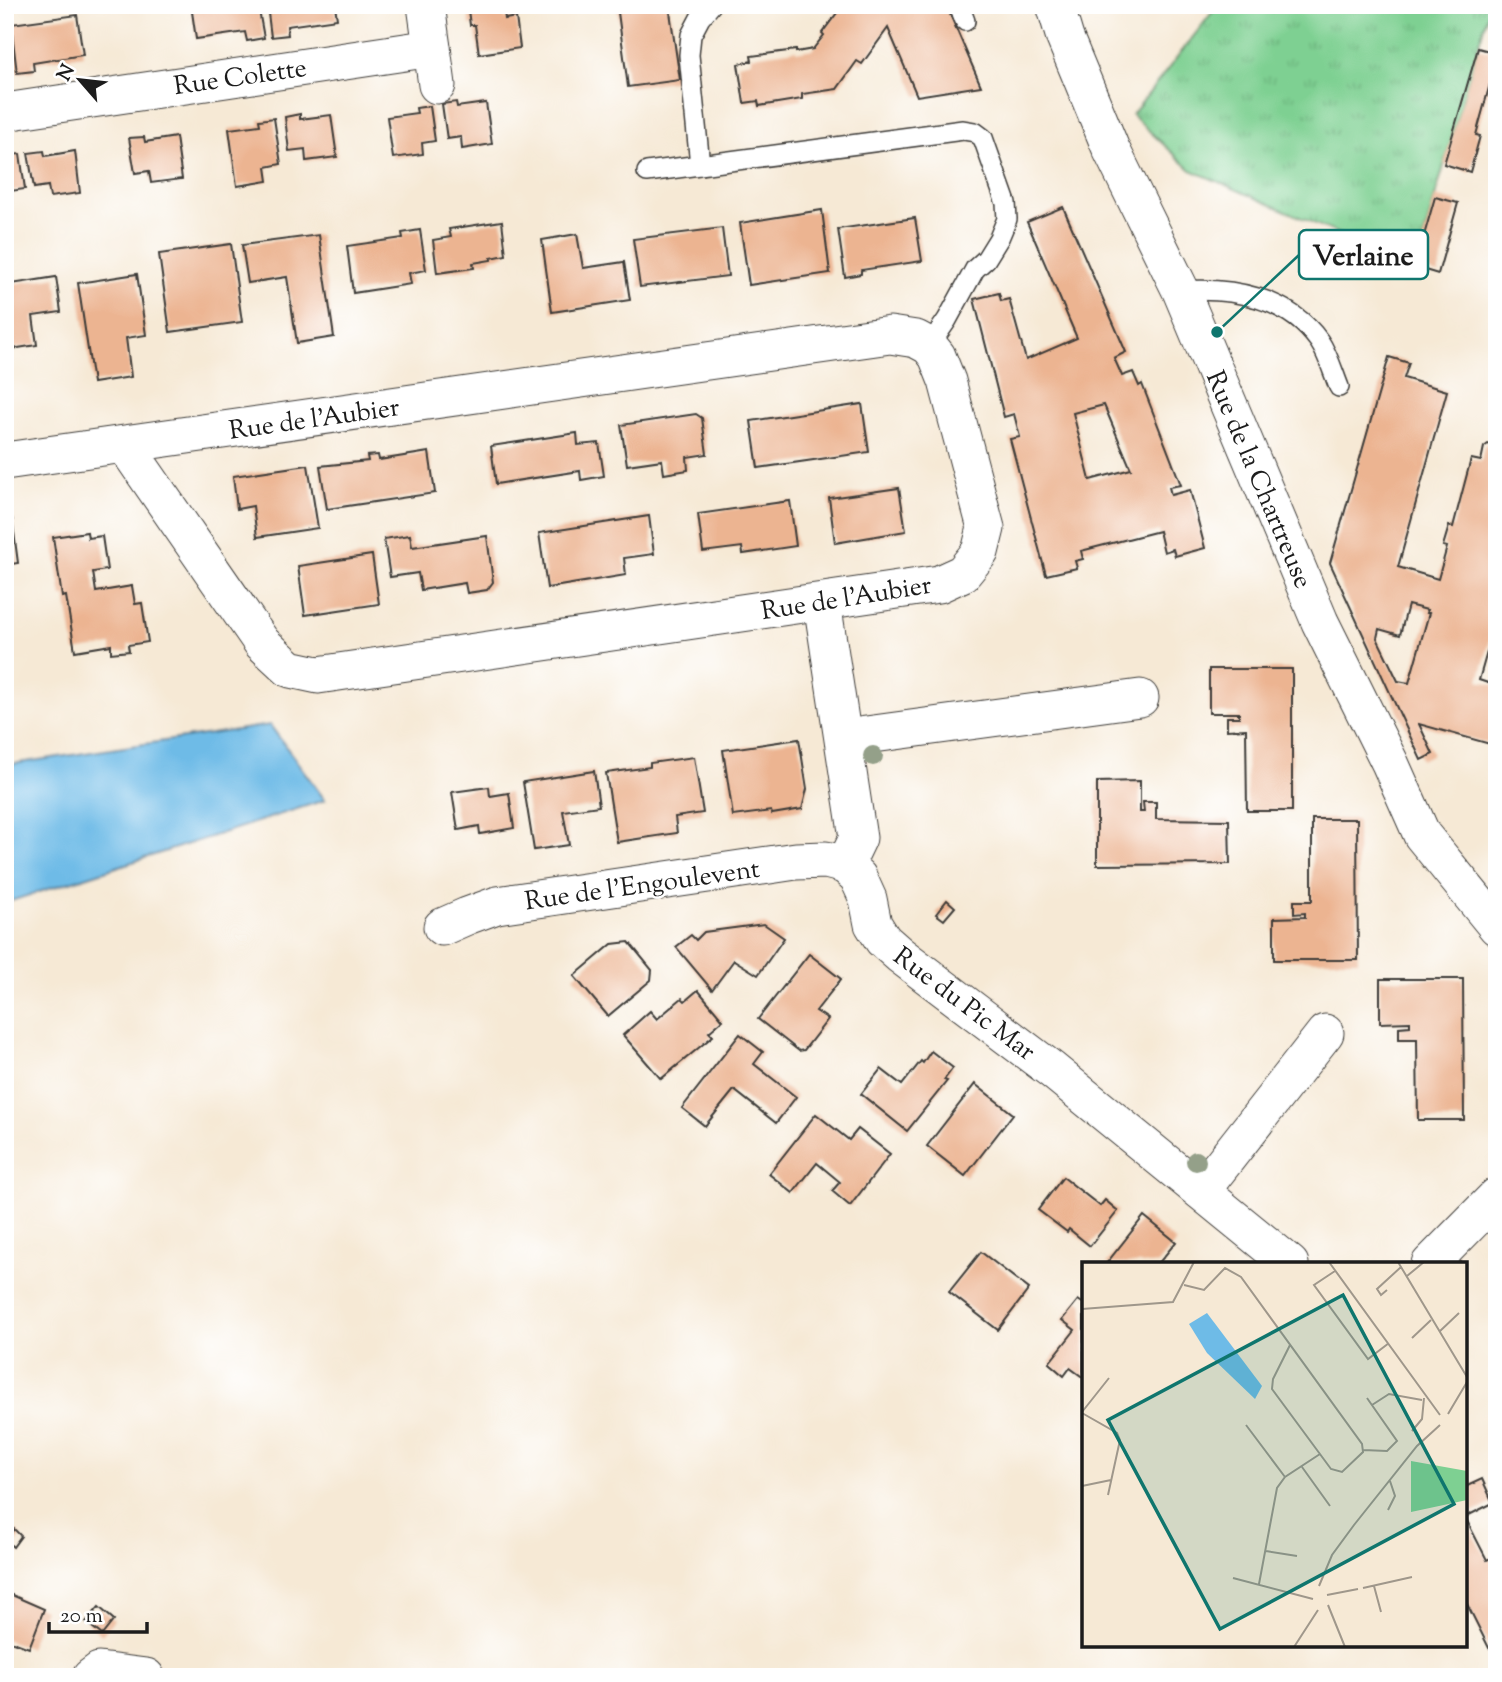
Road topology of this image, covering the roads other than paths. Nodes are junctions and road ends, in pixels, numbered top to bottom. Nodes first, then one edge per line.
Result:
1 (426, 5) edge
2 (711, 5) edge
3 (1055, 5) edge
4 (432, 48) junction
5 (438, 85) dead end
6 (5, 111) edge
7 (700, 166) junction
8 (647, 172) dead end
9 (1181, 291) junction
10 (929, 346) junction
11 (1339, 387) dead end
12 (125, 445) junction
13 (5, 461) edge
14 (822, 602) junction
15 (1140, 698) dead end
16 (844, 738) junction
17 (1422, 835) junction
18 (845, 865) junction
19 (1497, 897) edge
20 (442, 927) dead end
21 (1497, 927) edge
22 (1325, 1033) dead end
23 (1201, 1191) junction
24 (1497, 1196) edge
25 (1288, 1262) edge
26 (1432, 1262) edge
27 (91, 1677) edge
28 (146, 1677) edge

1 - 4 street
2 - 7 lane
3 - 9 street, Rue de la Chartreuse
4 - 5 street
4 - 6 street, Rue Colette
7 - 8 lane
7 - 10 lane
9 - 11 lane
9 - 17 street, Rue de la Chartreuse
10 - 12 street, Rue de l'Aubier
10 - 14 street, Rue de l'Aubier
12 - 13 street, Rue de l'Aubier
12 - 14 street, Rue de l'Aubier
14 - 16 street
15 - 16 street
16 - 18 street
17 - 19 street, Rue de la Chartreuse
17 - 21 street, Rue de la Chartreuse
18 - 20 street, Rue de l'Engoulevent
18 - 23 street, Rue du Pic Mar
22 - 23 street
23 - 25 street, Rue du Pic Mar
24 - 26 street
27 - 28 street

